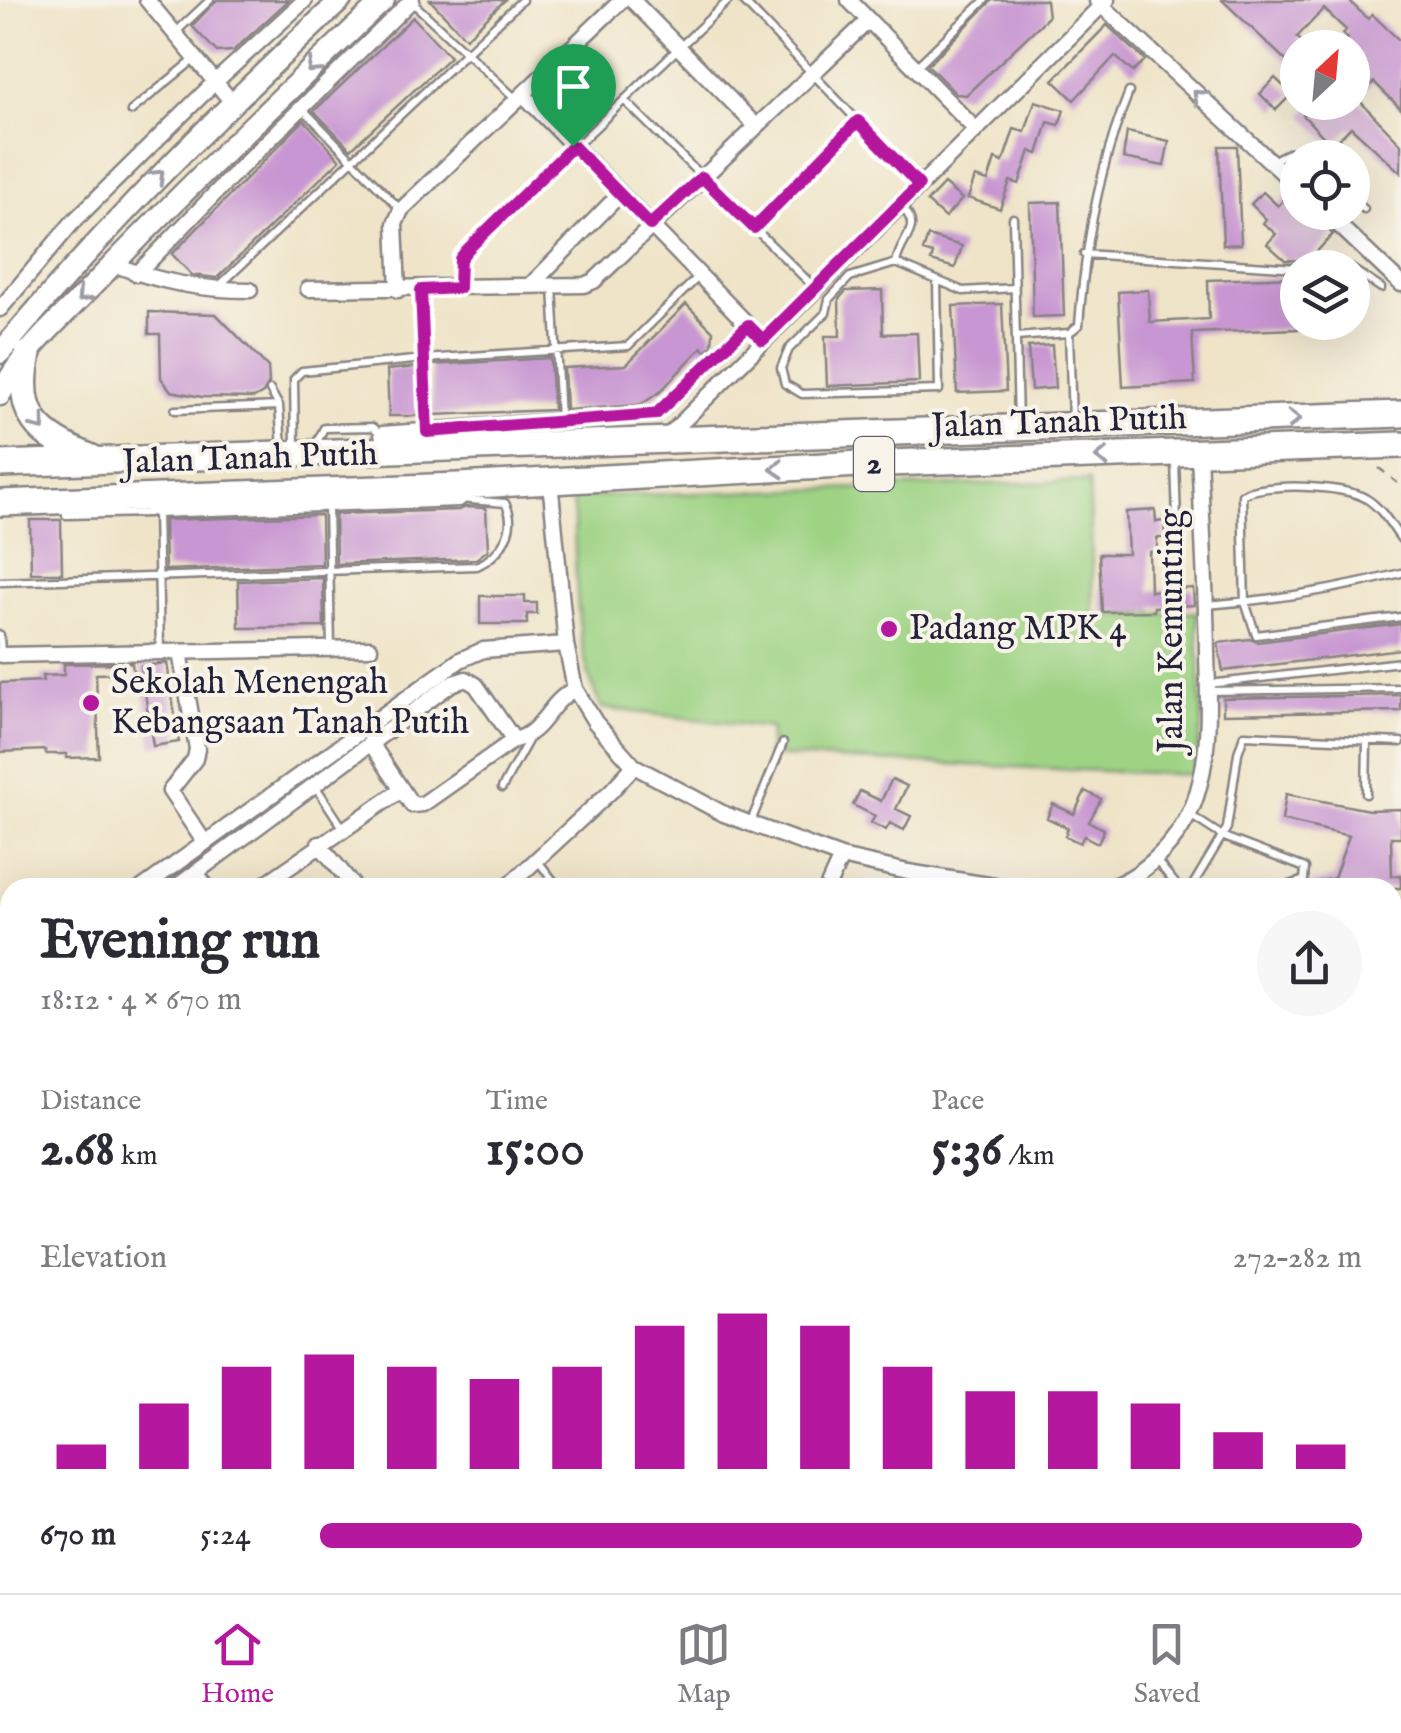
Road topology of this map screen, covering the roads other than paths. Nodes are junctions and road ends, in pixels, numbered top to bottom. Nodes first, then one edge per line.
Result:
1 (147, 0) edge
2 (210, 0) edge
3 (305, 0) edge
4 (341, 0) edge
5 (384, 0) edge
6 (411, 0) edge
7 (522, 0) edge
8 (622, 0) edge
9 (632, 0) edge
10 (729, 0) edge
11 (742, 0) edge
12 (849, 0) edge
13 (968, 0) edge
14 (985, 0) edge
15 (1101, 2) edge
16 (976, 8) junction
17 (869, 20) junction
18 (175, 33) junction
19 (678, 47) junction
20 (466, 53) junction
21 (196, 58) junction
22 (915, 68) junction
23 (812, 74) junction
24 (215, 82) junction
25 (1130, 92) dead end
26 (520, 97) junction
27 (624, 100) junction
28 (232, 102) junction
29 (302, 108) junction
30 (132, 110) dead end
31 (858, 121) junction
32 (756, 126) junction
33 (976, 130) junction
34 (573, 146) junction
35 (1280, 157) edge
36 (217, 159) junction
37 (354, 161) junction
38 (1270, 162) junction
39 (1280, 171) edge
40 (232, 176) junction
41 (702, 177) junction
42 (919, 185) junction
43 (620, 194) junction
44 (900, 205) junction
45 (401, 210) junction
46 (1013, 218) dead end
47 (650, 225) junction
48 (754, 228) junction
49 (1343, 230) edge
50 (1084, 254) junction
51 (114, 264) junction
52 (896, 264) junction
53 (1280, 267) edge
54 (137, 274) junction
55 (700, 276) junction
56 (937, 280) junction
57 (1370, 281) edge
58 (1401, 284) edge
59 (553, 285) junction
60 (530, 286) junction
61 (459, 288) junction
62 (1014, 288) junction
63 (1381, 288) dead end
64 (816, 289) junction
65 (214, 290) junction
66 (250, 290) dead end
67 (308, 290) dead end
68 (398, 290) junction
69 (421, 290) junction
70 (0, 309) edge
71 (748, 325) junction
72 (1069, 333) junction
73 (1016, 337) junction
74 (763, 340) junction
75 (556, 349) junction
76 (0, 352) edge
77 (28, 354) junction
78 (424, 359) junction
79 (270, 390) dead end
80 (0, 395) edge
81 (280, 406) junction
82 (176, 410) dead end
83 (1401, 414) edge
84 (1072, 428) junction
85 (1018, 429) junction
86 (427, 432) junction
87 (562, 434) junction
88 (665, 439) junction
89 (383, 442) junction
90 (1401, 445) edge
91 (297, 453) junction
92 (1187, 454) junction
93 (102, 462) junction
94 (0, 464) edge
95 (550, 481) junction
96 (458, 493) junction
97 (0, 503) edge
98 (153, 503) junction
99 (328, 504) junction
100 (1401, 539) edge
101 (1178, 550) dead end
102 (330, 571) junction
103 (1401, 574) edge
104 (158, 576) junction
105 (0, 582) edge
106 (1245, 602) junction
107 (1206, 605) junction
108 (1401, 617) edge
109 (0, 635) edge
110 (566, 644) junction
111 (370, 648) dead end
112 (331, 649) junction
113 (160, 652) junction
114 (180, 652) junction
115 (1, 655) edge
116 (1401, 662) edge
117 (1208, 688) junction
118 (1401, 688) edge
119 (574, 690) junction
120 (530, 736) junction
121 (514, 740) junction
122 (370, 742) junction
123 (783, 742) dead end
124 (1367, 742) junction
125 (1401, 742) edge
126 (634, 766) junction
127 (313, 783) junction
128 (502, 788) dead end
129 (400, 790) junction
130 (1366, 794) dead end
131 (1189, 814) junction
132 (750, 824) junction
133 (343, 828) junction
134 (1224, 837) junction
135 (205, 843) junction
136 (319, 844) junction
137 (841, 856) junction
138 (1154, 858) junction
139 (537, 859) junction
140 (196, 872) junction
141 (156, 878) edge
142 (188, 878) edge
143 (200, 878) edge
144 (273, 878) edge
145 (348, 878) edge
146 (517, 878) edge
147 (551, 878) edge
148 (831, 878) edge
149 (944, 878) edge
150 (1128, 878) edge
151 (1169, 878) edge
152 (1198, 878) edge
153 (1304, 878) edge

1 - 18 street
2 - 18 lane
3 - 24 street
4 - 28 main road
5 -> 36 main road
6 - 20 lane
6 - 29 street
7 - 20 lane
8 - 26 street
9 - 19 street
10 - 19 lane
11 - 23 lane
12 - 17 street
13 - 16 lane
14 - 16 lane
15 - 33 street
38 -> 15 street
16 - 22 lane
17 - 22 street
17 - 23 street
18 - 21 street
19 - 27 lane
19 - 32 street
20 - 26 lane
20 - 37 lane
21 - 24 street
21 - 30 lane
22 - 33 street
23 - 31 lane
23 - 32 street
24 - 28 street
24 - 70 street
25 - 50 lane
26 - 34 street
26 - 45 street
27 - 34 lane
27 - 41 lane
76 -> 28 main road
29 - 37 lane
29 - 40 street
31 - 42 lane
31 - 48 lane
32 - 41 street
33 - 42 street
34 - 43 street
34 - 61 lane
35 - 38 lane
36 - 40 street
36 - 51 main road
37 - 45 lane
37 - 65 lane
38 - 39 street
40 - 54 street
41 - 47 street
41 - 48 lane
42 - 44 street
43 - 47 street
43 - 60 street
44 - 52 lane
44 - 64 street
45 - 68 street
46 - 62 lane
47 - 55 street
47 - 59 street
48 - 64 lane
49 - 58 street
50 - 53 lane
50 - 72 lane
51 - 54 street
51 -> 77 main road
52 - 56 lane
52 - 56 lane
54 - 65 street
55 - 71 street
55 - 75 lane
56 - 62 lane
57 - 63 lane
59 - 60 street
59 - 75 lane
60 - 61 street
61 - 69 street
62 - 73 lane
64 - 74 street
65 - 66 street
67 - 68 street
68 - 69 street
69 - 78 lane
71 - 74 street
71 - 87 street
72 - 73 lane
72 - 84 lane
73 - 85 lane
74 - 88 street
75 - 78 lane
75 - 87 lane
77 - 80 main road
77 -> 93 highway
78 - 86 lane
78 - 91 lane
79 - 81 lane
81 - 82 lane
81 - 91 lane
84 -> 83 highway, Jalan Tanah Putih / 2
84 - 85 highway, Jalan Tanah Putih / 2
85 - 88 highway, Jalan Tanah Putih / 2
86 - 87 street
86 - 89 street
87 - 88 highway, Jalan Tanah Putih / 2
87 - 89 highway, Jalan Tanah Putih / 2
89 - 91 highway, Jalan Tanah Putih / 2
90 - 92 highway, Jalan Tanah Putih / 2
91 - 93 highway, Jalan Tanah Putih / 2
92 -> 95 highway, Jalan Tanah Putih / 2
92 - 101 lane
92 - 107 street, Jalan Kemunting
93 - 94 highway, Jalan Tanah Putih / 2
95 - 96 highway, Jalan Tanah Putih / 2
95 - 110 street
96 - 98 highway, Jalan Tanah Putih / 2
96 - 99 street
96 - 102 lane
97 - 98 highway, Jalan Tanah Putih / 2
98 - 99 street
98 - 104 lane
99 - 102 lane
100 - 106 lane
102 - 104 lane
102 - 112 lane
103 - 106 lane
104 - 105 lane
104 - 113 lane
106 - 107 lane
106 - 108 lane
107 - 117 street, Jalan Kemunting
109 - 115 lane
110 - 119 street
110 - 135 street
111 - 112 street
112 - 114 street
113 - 114 street
113 - 115 street
114 - 135 street
116 - 117 lane
117 - 118 lane
117 - 131 street, Jalan Kemunting
119 - 120 street
119 - 126 street
120 - 121 street
120 - 128 lane
121 - 122 street
121 - 129 street
122 - 127 street
122 - 129 street
123 - 132 lane
124 - 125 lane
124 - 130 lane
124 - 134 lane
126 - 132 street
126 - 139 street
127 - 133 lane
127 - 140 street
129 - 133 street
131 - 134 lane
131 - 138 street, Jalan Kemunting
132 - 137 street
133 - 136 street
134 - 152 lane
134 - 153 lane
135 - 141 street
136 - 144 street
136 - 145 street
137 - 148 street
137 - 149 street
138 - 150 street, Jalan Kemunting
138 - 151 lane
139 - 146 street
139 - 147 lane
140 - 142 street
140 - 143 street

